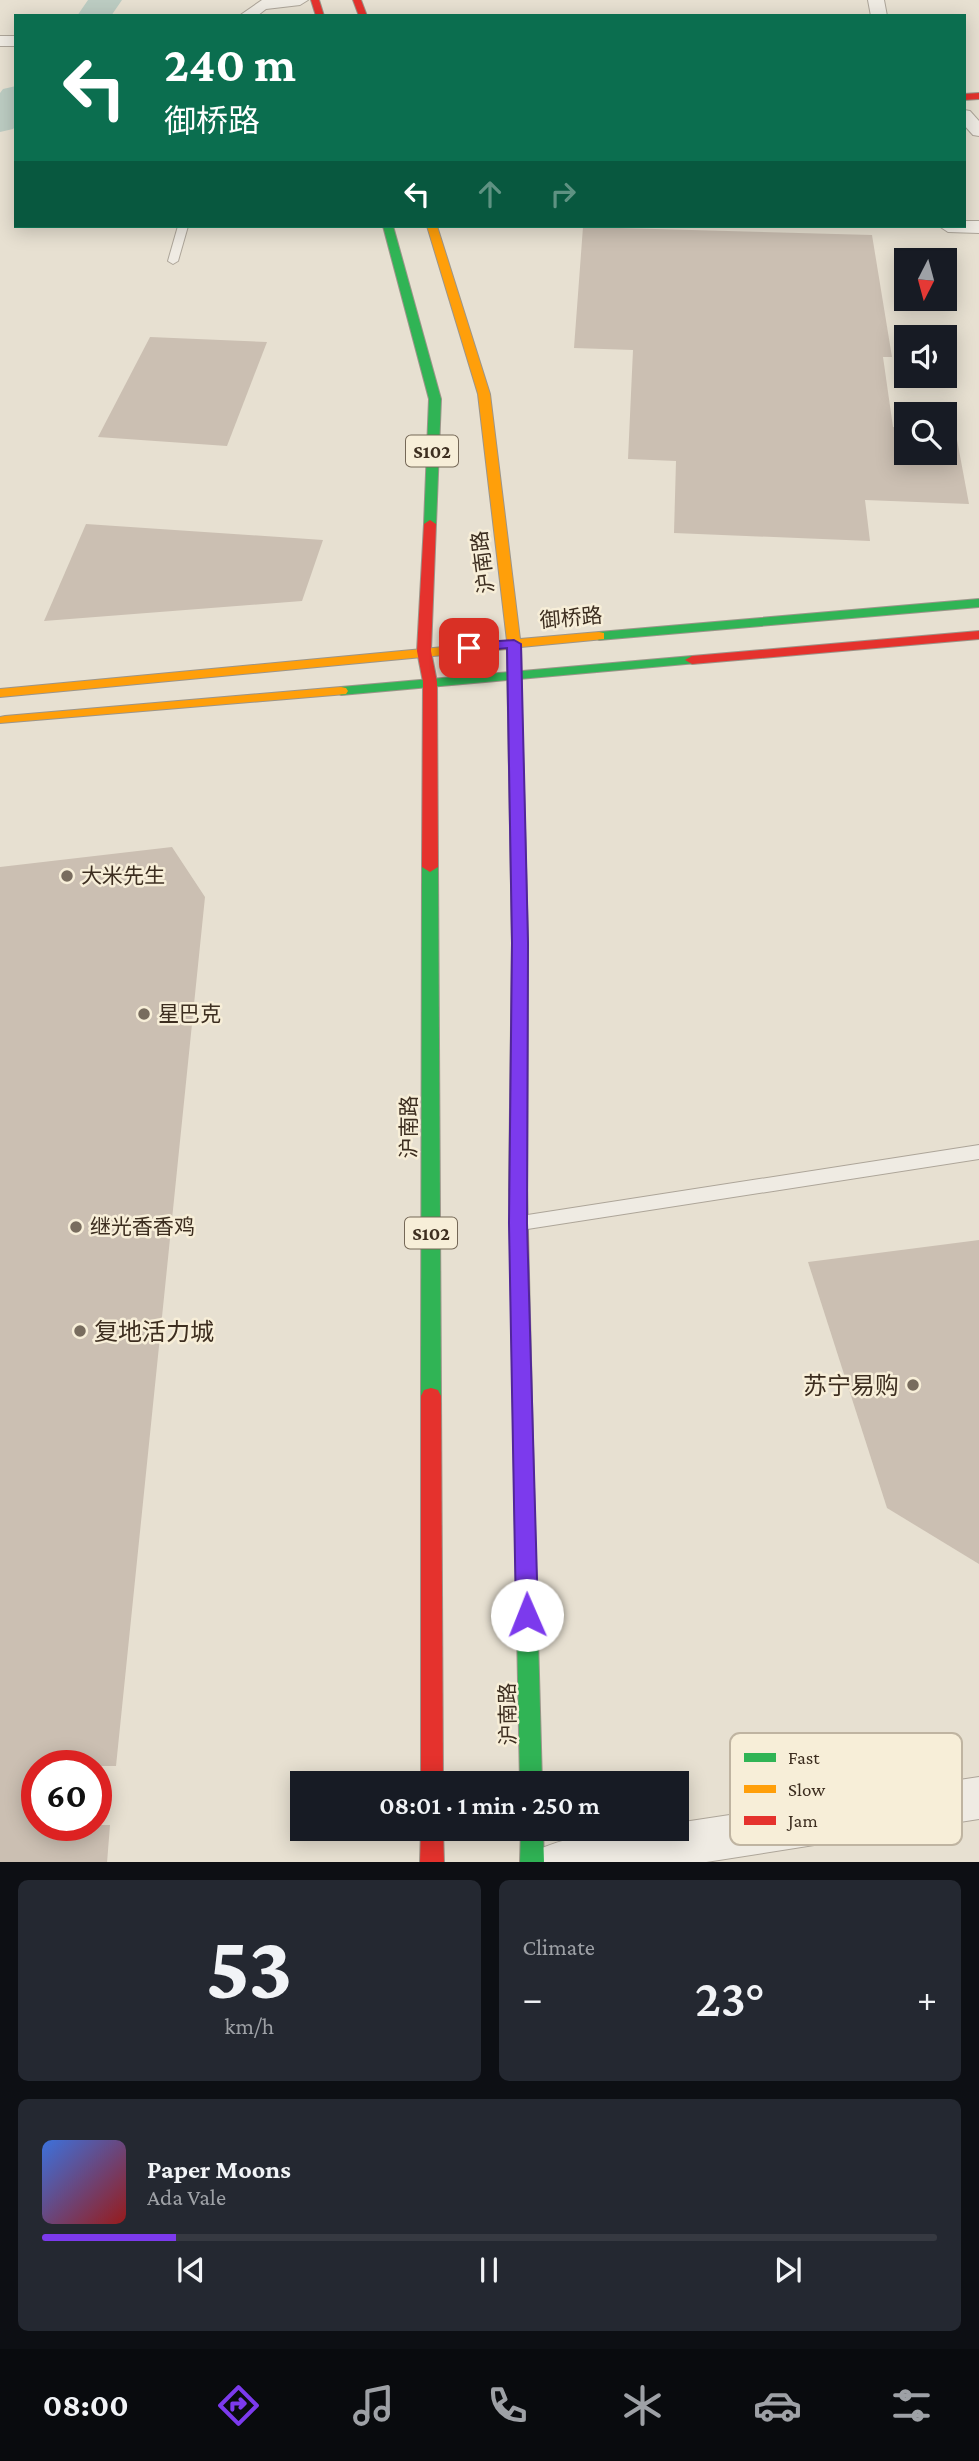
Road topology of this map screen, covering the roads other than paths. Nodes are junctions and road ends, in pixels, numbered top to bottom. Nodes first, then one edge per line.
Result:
1 (300, 0) edge
2 (250, 14) edge
3 (966, 117) edge
4 (979, 131) edge
5 (182, 228) edge
6 (389, 228) edge
7 (433, 228) edge
8 (173, 261) dead end
9 (979, 603) edge
10 (979, 635) edge
11 (514, 644) junction
12 (425, 651) junction
13 (514, 677) junction
14 (430, 682) junction
15 (0, 694) edge
16 (0, 720) edge
17 (979, 1152) edge
18 (518, 1223) junction
19 (432, 1771) edge
20 (531, 1771) edge
21 (730, 1836) edge
22 (432, 1841) edge
23 (532, 1841) edge
24 (432, 1862) edge
25 (533, 1862) edge
26 (564, 1862) edge

1 - 2 street
3 - 4 street
5 - 8 lane
6 - 12 main road, 沪南路 / S102
7 - 11 main road, 沪南路 / S102
9 - 11 main road, 御桥路
10 - 13 main road
11 - 12 main road, 御桥路
11 - 13 main road, 沪南路 / S102
12 - 14 main road, 沪南路 / S102
12 - 15 main road, 御桥路
13 - 14 main road
13 - 18 main road, 沪南路 / S102
14 - 16 main road
14 - 19 main road, 沪南路 / S102
17 - 18 lane
18 - 20 main road, 沪南路 / S102
21 - 26 street
22 - 24 main road
23 - 25 main road

